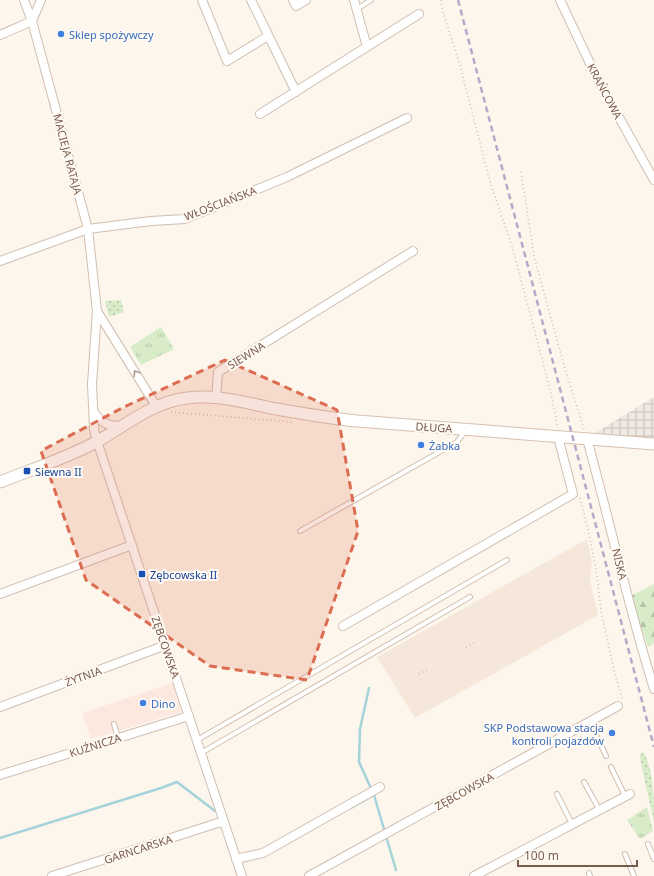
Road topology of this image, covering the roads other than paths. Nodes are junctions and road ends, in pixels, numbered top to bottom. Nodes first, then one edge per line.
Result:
1 (25, 0) edge
2 (41, 0) edge
3 (202, 0) edge
4 (251, 0) edge
5 (293, 0) edge
6 (306, 0) edge
7 (354, 0) edge
8 (371, 0) edge
9 (560, 0) edge
10 (357, 9) junction
11 (419, 14) dead end
12 (32, 21) junction
13 (0, 35) edge
14 (268, 36) junction
15 (367, 47) junction
16 (296, 92) junction
17 (260, 114) dead end
18 (407, 118) dead end
19 (654, 180) edge
20 (88, 229) junction
21 (414, 251) dead end
22 (0, 261) edge
23 (97, 311) junction
24 (216, 398) junction
25 (156, 406) junction
26 (94, 412) junction
27 (122, 426) junction
28 (466, 429) junction
29 (558, 437) junction
30 (587, 439) junction
31 (97, 441) junction
32 (654, 444) edge
33 (0, 482) edge
34 (300, 531) dead end
35 (132, 545) junction
36 (507, 560) dead end
37 (0, 594) edge
38 (470, 597) dead end
39 (343, 626) dead end
40 (166, 646) junction
41 (654, 689) edge
42 (618, 706) road end
43 (0, 707) edge
44 (189, 716) junction
45 (590, 722) junction
46 (114, 724) dead end
47 (118, 738) junction
48 (197, 740) junction
49 (201, 753) junction
50 (606, 756) dead end
51 (611, 767) dead end
52 (0, 775) edge
53 (584, 782) dead end
54 (380, 787) dead end
55 (558, 794) dead end
56 (628, 795) joint
57 (599, 809) junction
58 (224, 821) junction
59 (572, 824) junction
60 (648, 844) dead end
61 (625, 854) dead end
62 (236, 859) junction
63 (654, 859) edge
64 (52, 876) edge
65 (242, 876) edge
66 (309, 876) edge
67 (474, 876) edge
68 (634, 876) edge

1 - 2 street
1 - 12 street, MACIEJA RATAJA
2 - 12 street
3 - 14 street
4 - 14 street
5 - 6 street
7 - 10 street
8 - 10 lane
9 - 19 street, KRAŃCOWA
10 - 15 street
11 - 15 street
12 - 13 street
12 - 20 street, MACIEJA RATAJA
14 - 16 street
15 - 16 street
16 - 17 street
18 - 20 street, WŁOŚCIAŃSKA
20 - 22 street, WŁOŚCIAŃSKA
20 - 23 street, MACIEJA RATAJA
21 - 24 street, SIEWNA
25 -> 23 street, MACIEJA RATAJA
23 - 26 street, MACIEJA RATAJA
24 - 25 street
24 - 28 street, DŁUGA
25 - 27 street
26 - 27 street
26 - 31 street, MACIEJA RATAJA
27 - 31 street
28 - 29 street, DŁUGA
28 - 34 lane
29 - 30 street, DŁUGA
29 - 39 street
30 - 32 street, DŁUGA
30 - 41 street, NISKA
31 - 33 street
31 - 35 street, ZĘBCOWSKA
35 - 37 street
35 - 40 street, ZĘBCOWSKA
36 - 48 lane
38 - 49 lane
40 - 43 street, ŻYTNIA
40 - 44 street, ZĘBCOWSKA
42 - 45 street, ZĘBCOWSKA
44 - 47 street, KUŹNICZA
44 - 48 street, ZĘBCOWSKA
45 - 50 lane
45 - 66 street, ZĘBCOWSKA
46 - 47 lane
47 - 52 street, KUŹNICZA
48 - 49 street, ZĘBCOWSKA
49 - 58 street, ZĘBCOWSKA
51 - 56 lane
53 - 57 lane
54 - 62 street
55 - 59 lane
56 - 57 street
57 - 59 street
58 - 62 street, ZĘBCOWSKA
58 - 64 street, GARNCARSKA
59 - 67 street
60 - 63 lane
61 - 68 lane
62 - 65 street, ZĘBCOWSKA

